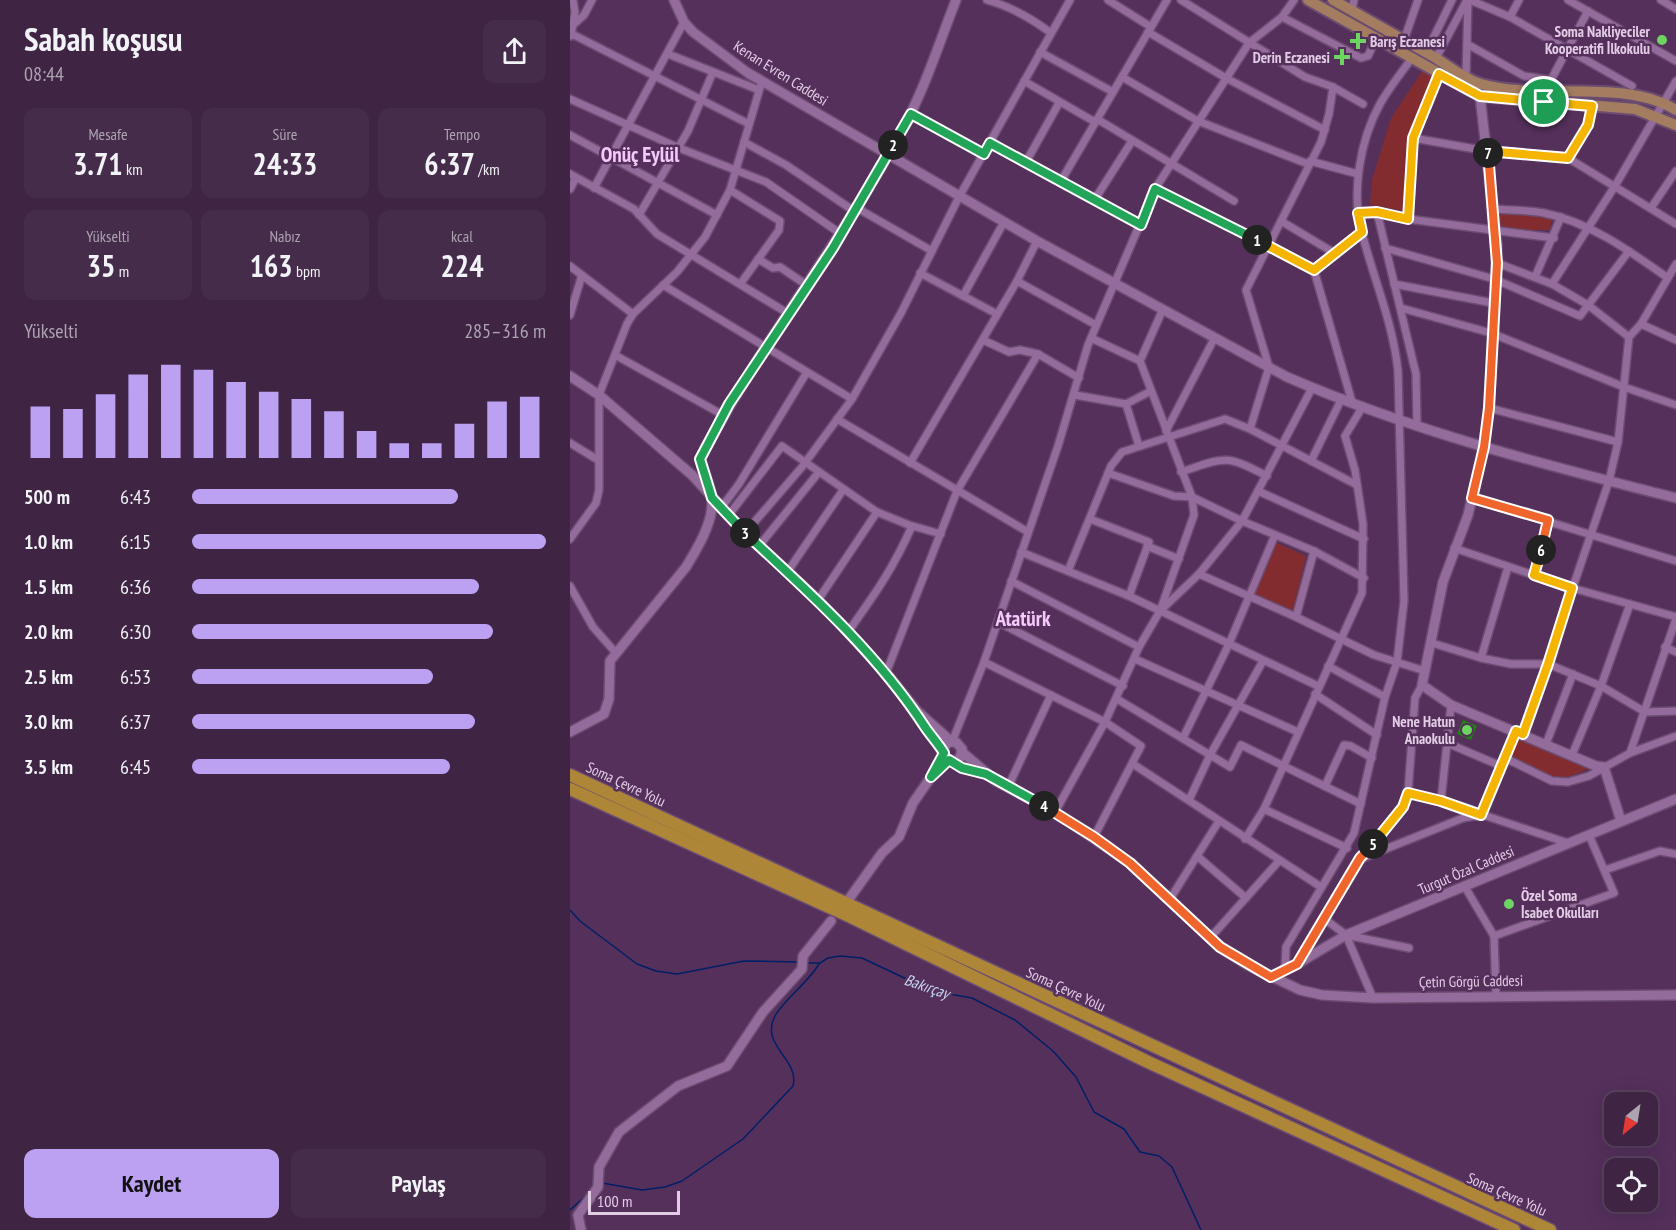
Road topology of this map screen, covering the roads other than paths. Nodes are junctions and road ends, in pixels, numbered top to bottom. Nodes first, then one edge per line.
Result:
1 (573, 0) edge
2 (592, 0) edge
3 (674, 0) edge
4 (956, 0) edge
5 (987, 0) edge
6 (1070, 0) edge
7 (1108, 0) edge
8 (1167, 0) edge
9 (1181, 0) edge
10 (1294, 0) edge
11 (1308, 0) edge
12 (1334, 0) edge
13 (1418, 0) edge
14 (1452, 0) edge
15 (1468, 0) edge
16 (1519, 0) edge
17 (1568, 0) edge
18 (1661, 0) edge
19 (1353, 5) edge
20 (1676, 9) edge
21 (1588, 11) junction
22 (1282, 17) junction
23 (1510, 17) junction
24 (684, 22) junction
25 (1150, 29) junction
26 (571, 31) edge
27 (1051, 33) junction
28 (1376, 38) junction
29 (1404, 40) junction
30 (1249, 43) junction
31 (1467, 44) junction
32 (1567, 49) junction
33 (1040, 52) junction
34 (1426, 52) junction
35 (668, 54) junction
36 (1412, 58) junction
37 (1436, 58) junction
38 (1676, 62) edge
39 (713, 72) junction
40 (1439, 74) junction
41 (656, 76) junction
42 (1122, 77) junction
43 (1226, 78) junction
44 (1466, 78) junction
45 (1551, 80) junction
46 (1024, 81) junction
47 (1676, 81) edge
48 (760, 86) junction
49 (1632, 86) dead end
50 (1333, 87) junction
51 (1545, 91) junction
52 (1113, 92) junction
53 (1480, 96) junction
54 (702, 98) junction
55 (570, 99) edge
56 (1664, 102) junction
57 (1059, 103) junction
58 (1363, 104) dead end
59 (1592, 106) junction
60 (1676, 110) edge
61 (911, 114) junction
62 (1655, 116) junction
63 (1096, 121) junction
64 (1198, 121) junction
65 (750, 124) junction
66 (1676, 125) edge
67 (628, 126) junction
68 (1325, 130) junction
69 (570, 135) edge
70 (1413, 138) junction
71 (1132, 141) junction
72 (744, 142) junction
73 (990, 143) junction
74 (679, 148) junction
75 (1487, 151) junction
76 (984, 154) junction
77 (887, 156) junction
78 (611, 157) junction
79 (1568, 158) junction
80 (1026, 162) junction
81 (1170, 163) junction
82 (1309, 163) junction
83 (737, 170) junction
84 (1676, 171) edge
85 (1358, 174) junction
86 (573, 176) edge
87 (1061, 181) junction
88 (660, 183) junction
89 (1615, 186) junction
90 (594, 188) junction
91 (570, 189) edge
92 (1155, 189) junction
93 (730, 190) junction
94 (959, 197) junction
95 (1095, 199) junction
96 (1234, 201) dead end
97 (1651, 208) junction
98 (1493, 209) junction
99 (856, 210) junction
100 (1377, 212) junction
101 (1358, 213) junction
102 (717, 214) junction
103 (639, 215) junction
104 (1561, 217) junction
105 (1408, 219) junction
106 (1281, 221) junction
107 (1004, 222) junction
108 (1676, 224) edge
109 (1141, 225) junction
110 (1588, 228) junction
111 (1494, 231) junction
112 (1362, 232) junction
113 (841, 234) junction
114 (1554, 238) junction
115 (1037, 241) junction
116 (1268, 245) junction
117 (1386, 248) junction
118 (932, 251) junction
119 (1629, 251) junction
120 (1336, 254) junction
121 (691, 255) junction
122 (758, 259) junction
123 (1497, 263) junction
124 (1676, 264) edge
125 (570, 266) edge
126 (1314, 270) junction
127 (920, 273) junction
128 (582, 275) junction
129 (1535, 277) junction
130 (1668, 278) junction
131 (1494, 279) junction
132 (1017, 281) junction
133 (1114, 283) junction
134 (741, 284) junction
135 (1394, 284) junction
136 (1552, 284) junction
137 (663, 285) junction
138 (808, 286) junction
139 (963, 296) junction
140 (1493, 303) junction
141 (1588, 305) junction
142 (1401, 308) junction
143 (1163, 309) junction
144 (633, 314) junction
145 (789, 314) junction
146 (997, 314) junction
147 (570, 315) edge
148 (1641, 324) junction
149 (1096, 325) junction
150 (1491, 333) junction
151 (1629, 337) junction
152 (1091, 338) junction
153 (1214, 339) junction
154 (983, 340) junction
155 (1676, 340) edge
156 (766, 347) junction
157 (1038, 354) junction
158 (615, 355) junction
159 (1140, 361) junction
160 (1269, 367) junction
161 (807, 372) junction
162 (570, 376) edge
163 (1079, 378) junction
164 (1624, 387) junction
165 (1312, 388) junction
166 (1151, 391) junction
167 (599, 395) junction
168 (1075, 395) junction
169 (1342, 398) junction
170 (852, 399) junction
171 (1352, 402) junction
172 (1126, 404) junction
173 (1676, 405) edge
174 (1363, 406) junction
175 (1489, 408) junction
176 (723, 415) junction
177 (837, 419) junction
178 (1400, 419) junction
179 (1417, 426) junction
180 (1250, 429) junction
181 (1168, 434) junction
182 (1618, 442) junction
183 (570, 443) edge
184 (1139, 446) junction
185 (1282, 446) junction
186 (1484, 447) junction
187 (598, 460) junction
188 (806, 461) junction
189 (1311, 461) junction
190 (910, 464) junction
191 (819, 472) junction
192 (1181, 472) junction
193 (1108, 474) junction
194 (1267, 476) junction
195 (1609, 481) junction
196 (1357, 485) junction
197 (843, 490) junction
198 (957, 491) junction
199 (1258, 491) junction
200 (1192, 497) junction
201 (712, 498) junction
202 (1472, 498) junction
203 (1676, 498) edge
204 (725, 512) junction
205 (877, 512) junction
206 (1089, 519) junction
207 (1548, 520) junction
208 (1242, 521) junction
209 (912, 526) junction
210 (1028, 532) junction
211 (745, 533) junction
212 (940, 534) junction
213 (1590, 534) junction
214 (1275, 535) junction
215 (570, 539) edge
216 (1364, 539) junction
217 (759, 546) junction
218 (1147, 546) junction
219 (1454, 548) junction
220 (1314, 551) junction
221 (1021, 552) junction
222 (1179, 559) junction
223 (1676, 561) edge
224 (1508, 567) junction
225 (788, 571) junction
226 (1068, 571) junction
227 (1199, 574) junction
228 (1534, 575) junction
229 (1364, 578) junction
230 (1011, 581) junction
231 (570, 586) edge
232 (1572, 588) junction
233 (1129, 596) junction
234 (1249, 596) junction
235 (818, 600) junction
236 (1630, 604) junction
237 (1160, 611) junction
238 (1296, 616) junction
239 (1676, 618) edge
240 (998, 622) junction
241 (848, 632) junction
242 (1341, 640) junction
243 (1432, 643) junction
244 (1229, 644) junction
245 (1139, 647) junction
246 (1665, 647) junction
247 (1676, 652) edge
248 (616, 653) junction
249 (1481, 658) junction
250 (1135, 659) junction
251 (1263, 661) junction
252 (984, 662) junction
253 (1397, 662) junction
254 (1548, 664) junction
255 (1328, 666) junction
256 (1425, 672) junction
257 (886, 673) junction
258 (1573, 674) junction
259 (1422, 684) junction
260 (1123, 686) junction
261 (1318, 686) junction
262 (1601, 686) junction
263 (1206, 689) junction
264 (1315, 694) junction
265 (1051, 695) junction
266 (1385, 697) junction
267 (1117, 699) junction
268 (1238, 705) junction
269 (1451, 705) junction
270 (917, 711) junction
271 (1676, 711) edge
272 (1645, 712) junction
273 (1105, 722) junction
274 (570, 732) edge
275 (1298, 732) junction
276 (1519, 732) junction
277 (1377, 735) junction
278 (1676, 736) edge
279 (1183, 738) junction
280 (952, 742) junction
281 (1447, 743) junction
282 (1546, 744) junction
283 (962, 752) junction
284 (1630, 753) junction
285 (1572, 755) junction
286 (1210, 756) junction
287 (948, 758) junction
288 (1372, 758) junction
289 (1505, 758) junction
290 (1133, 764) junction
291 (1283, 765) junction
292 (1501, 766) junction
293 (1604, 768) junction
294 (986, 774) junction
295 (570, 775) edge
296 (1325, 786) junction
297 (1008, 787) junction
298 (570, 789) edge
299 (1408, 793) junction
300 (1676, 799) edge
301 (1189, 800) junction
302 (1441, 801) junction
303 (1361, 804) junction
304 (1264, 809) junction
305 (1055, 812) junction
306 (1481, 815) junction
307 (1219, 821) junction
308 (1622, 821) junction
309 (1589, 835) junction
310 (1094, 837) junction
311 (1245, 839) junction
312 (1568, 843) junction
313 (1347, 848) junction
314 (1676, 854) edge
315 (1197, 856) junction
316 (1360, 858) junction
317 (1279, 861) junction
318 (1605, 870) junction
319 (1322, 887) junction
320 (1465, 887) junction
321 (1246, 898) junction
322 (849, 899) dead end
323 (1170, 899) junction
324 (1326, 920) junction
325 (831, 921) dead end
326 (1346, 935) junction
327 (1494, 936) junction
328 (1210, 938) junction
329 (1409, 948) dead end
330 (1297, 964) junction
331 (1285, 969) junction
332 (1271, 977) junction
333 (1676, 994) edge
334 (1496, 995) junction
335 (1373, 998) junction
336 (581, 1230) edge
337 (1514, 1230) edge
338 (1550, 1230) edge

1 - 26 street
2 - 26 street
3 - 24 street, Kenan Evren Caddesi
4 - 61 street
5 - 27 street
6 - 27 street
7 - 25 street
8 - 25 street
9 - 30 street
10 - 22 street
11 - 28 main road
12 - 19 main road
13 - 29 street
14 - 34 street
15 - 23 street
15 - 31 street
15 - 37 street
16 - 23 street
17 - 21 street
18 - 20 street
19 - 29 main road
21 - 32 street
21 - 38 street
22 - 28 street
22 - 30 street
23 - 32 street
24 - 35 street
24 - 48 street, Kenan Evren Caddesi
25 - 42 street
25 - 43 street
26 - 41 street
27 - 33 street
28 - 36 main road
29 - 34 main road
30 - 43 street
30 - 50 street
31 - 44 street
31 - 45 street
32 - 45 street
32 - 49 street
33 - 46 street
33 - 52 street
34 - 37 main road
35 - 39 street
35 - 41 street
36 - 40 main road
36 - 85 street
37 - 44 main road
39 - 48 street
39 - 54 street
40 - 53 main road
40 - 70 street
41 - 54 street
41 - 67 street
42 - 52 street
42 - 64 street
43 - 64 street
43 - 68 street
44 - 51 main road
45 - 51 street
46 - 57 street
46 - 73 street
47 - 56 street
48 - 65 street
48 - 77 street, Kenan Evren Caddesi
50 - 58 street
50 - 68 street
51 - 56 main road
52 - 63 street
53 - 59 main road
53 - 75 street
54 - 65 street
54 - 74 street
55 - 67 street
56 - 60 main road
56 - 62 street
57 - 63 street
57 - 80 street
59 - 62 main road
59 - 79 street
61 - 76 street
61 - 77 street
62 - 66 main road
62 - 89 street
63 - 71 street
63 - 87 street
64 - 81 street
64 - 82 street
65 - 72 street
67 - 74 street
67 - 78 street
68 - 82 street
69 - 78 street
70 - 75 street
70 - 105 street
71 - 81 street
71 - 95 street
72 - 83 street
72 - 99 street
73 - 76 street
73 - 80 street
74 - 83 street
74 - 88 street
75 - 79 street
75 - 98 street
76 - 94 street
77 - 94 street, Kenan Evren Caddesi
77 - 99 street
78 - 88 street
78 - 90 street
79 - 89 street
80 - 87 street
81 - 92 street
81 - 96 street
82 - 85 street
82 - 106 street
83 - 93 street
83 - 113 street
84 - 97 street
85 - 101 street
86 - 90 street
86 - 91 street
87 - 95 street
88 - 102 street
88 - 103 street
89 - 97 street
89 - 110 street
90 - 103 street
92 - 109 street
92 - 116 street
93 - 102 street
93 - 122 street
94 - 107 street, Kenan Evren Caddesi
94 - 118 street
95 - 109 street
97 - 108 street
98 - 104 street
98 - 111 street
99 - 113 street
99 - 118 street
100 - 101 street
100 - 105 street
100 - 117 street
101 - 112 street
102 - 121 street
103 - 121 street
104 - 110 street
104 - 114 street
105 - 111 street
106 - 116 street
106 - 120 street
107 - 115 street, Kenan Evren Caddesi
107 - 139 street
109 - 133 street
110 - 119 street
110 - 136 street
111 - 114 street
111 - 123 street
112 - 120 street
112 - 178 street
113 - 138 street
114 - 129 street
115 - 132 street
115 - 133 street, Kenan Evren Caddesi
116 - 126 street
116 - 160 street
117 - 131 street
117 - 135 street
118 - 127 street
119 - 130 street
119 - 141 street
120 - 126 street
121 - 134 street
121 - 137 street
122 - 134 street
122 - 138 street
123 - 129 street
123 - 131 street
124 - 130 street
125 - 128 street
126 - 171 street
127 - 139 street
127 - 170 street
128 - 144 street
128 - 147 street
129 - 136 street
130 - 148 street
131 - 140 street
131 - 141 street
132 - 146 street
132 - 149 street
133 - 143 street, Kenan Evren Caddesi
133 - 149 street
134 - 145 street
135 - 140 street
135 - 142 street
136 - 141 street
137 - 144 street
137 - 156 street
138 - 145 street
139 - 146 street
140 - 150 street
141 - 151 street
142 - 150 street
142 - 179 street
143 - 153 street, Kenan Evren Caddesi
143 - 159 street
144 - 158 street
145 - 156 street
146 - 154 street
148 - 151 street
148 - 155 street
149 - 152 street
150 - 164 street
150 - 175 street
151 - 164 street
152 - 159 street
152 - 163 street
153 - 160 street, Kenan Evren Caddesi
153 - 181 street
154 - 157 street
154 - 190 street
156 - 161 street
156 - 176 street
157 - 163 street
157 - 198 street
158 - 167 street
158 - 176 street
159 - 166 street
160 - 165 street, Kenan Evren Caddesi
160 - 180 street
161 - 170 street
161 - 204 street
162 - 167 street
163 - 168 street
164 - 173 street
164 - 182 street
165 - 169 street, Kenan Evren Caddesi
165 - 185 street
166 - 172 street
166 - 181 street
167 - 187 street
167 - 201 street
168 - 172 street
168 - 210 street
169 - 171 street, Kenan Evren Caddesi
169 - 189 street
170 - 177 street
171 - 174 street, Kenan Evren Caddesi
172 - 184 street
174 - 178 street, Kenan Evren Caddesi
174 - 196 street
175 - 182 street
175 - 186 street
176 - 201 street
177 - 188 street
177 - 190 street
178 - 179 street, Kenan Evren Caddesi
178 - 253 street
179 - 186 street, Kenan Evren Caddesi
180 - 181 street
180 - 185 street
181 - 184 street
181 - 192 street
182 - 195 street
183 - 187 street
184 - 193 street
185 - 189 street
185 - 194 street
186 - 195 street, Kenan Evren Caddesi
186 - 202 street
187 - 215 street
188 - 191 street
188 - 204 street
188 - 211 street
189 - 196 street
190 - 198 street
191 - 197 street
191 - 217 street
192 - 194 street
192 - 200 street
193 - 200 street
193 - 206 street
194 - 199 street
195 - 203 street, Kenan Evren Caddesi
195 - 213 street
196 - 216 street
197 - 205 street
197 - 225 street
198 - 210 street
198 - 212 street
199 - 208 street
199 - 216 street
200 - 208 street
200 - 222 street
201 - 204 street
201 - 248 street
202 - 207 street
202 - 219 street
204 - 211 street
205 - 209 street
205 - 235 street
206 - 218 street
206 - 226 street
207 - 213 street
207 - 228 street
208 - 214 street
208 - 227 street
209 - 212 street
209 - 241 street
210 - 221 street
211 - 217 street
212 - 257 street
213 - 223 street
213 - 232 street
214 - 220 street
214 - 234 street
216 - 229 street
217 - 225 street
218 - 222 street
218 - 233 street
219 - 224 street
219 - 243 street
220 - 229 street
220 - 238 street
221 - 226 street
221 - 230 street
222 - 237 street
224 - 228 street
224 - 249 street
225 - 235 street
226 - 233 street
227 - 234 street
227 - 237 street
228 - 232 street
229 - 242 street
230 - 240 street
230 - 245 street
231 - 248 street
232 - 236 street
232 - 254 street
233 - 237 street
234 - 238 street
234 - 244 street
235 - 241 street
236 - 239 street
236 - 262 street
237 - 244 street
237 - 245 street
238 - 242 street
239 - 246 street
240 - 252 street
240 - 260 street
241 - 257 street
242 - 253 street
242 - 255 street
243 - 249 street
243 - 256 street
244 - 251 street
244 - 263 street
245 - 250 street
246 - 247 street
246 - 272 street
248 - 274 street
249 - 254 street
250 - 260 street
250 - 263 street
251 - 261 street
251 - 268 street
252 - 265 street
252 - 280 street
253 - 256 street
253 - 266 street
254 - 258 street
254 - 276 street
255 - 261 street
255 - 266 street
256 - 259 street
257 - 270 street
258 - 262 street
258 - 282 street
259 - 269 street
259 - 299 street
260 - 267 street
261 - 264 street
262 - 272 street
262 - 285 street
263 - 268 street
263 - 279 street
264 - 275 street
264 - 277 street
265 - 273 street
265 - 297 street
266 - 277 street
267 - 273 street
267 - 279 street
268 - 275 street
268 - 286 street
269 - 276 street
269 - 281 street
270 - 280 street
270 - 287 street
271 - 272 street
272 - 284 street
273 - 290 street
273 - 305 street
275 - 291 street
276 - 282 street
276 - 289 street
277 - 288 street
278 - 284 street
279 - 286 street
280 - 283 street
280 - 287 street
281 - 292 street
281 - 302 street
282 - 285 street
283 - 287 street
283 - 294 street
284 - 293 street
285 - 293 street
286 - 291 street
286 - 301 street
287 - 294 street
287 - 322 street
288 - 296 street
288 - 303 street
289 - 292 street
289 - 293 street
290 - 301 street
290 - 310 street
291 - 296 street
291 - 304 street
292 - 306 street
293 - 308 street
294 - 297 street, Çetin Görgü Caddesi
295 - 338 highway, Soma Çevre Yolu
296 - 303 street
297 - 305 street, Çetin Görgü Caddesi
298 - 337 highway, Soma Çevre Yolu
299 - 302 street
299 - 316 street
300 - 308 street, Turgut Özal Caddesi
301 - 307 street
302 - 306 street
303 - 313 street
304 - 311 street
304 - 313 street
305 - 310 street, Çetin Görgü Caddesi
306 - 312 street
306 - 316 street
307 - 311 street
307 - 315 street
308 - 309 street, Turgut Özal Caddesi
309 - 312 street, Turgut Özal Caddesi
309 - 318 street
310 - 323 street, Çetin Görgü Caddesi
311 - 317 street
312 - 320 street, Turgut Özal Caddesi
313 - 319 street
314 - 318 street
315 - 321 street
315 - 323 street
316 - 324 street
317 - 319 street
317 - 321 street
318 - 327 street
319 - 331 street
320 - 326 street, Turgut Özal Caddesi
320 - 327 street
321 - 328 street
323 - 328 street, Çetin Görgü Caddesi
324 - 326 street
324 - 330 street
325 - 336 street
326 - 329 street
326 - 330 street, Turgut Özal Caddesi
326 - 335 street
327 - 334 street
328 - 332 street, Çetin Görgü Caddesi
330 - 331 street, Turgut Özal Caddesi
331 - 332 street, Turgut Özal Caddesi
332 - 335 street, Çetin Görgü Caddesi
333 - 334 street, Çetin Görgü Caddesi
334 - 335 street, Çetin Görgü Caddesi

